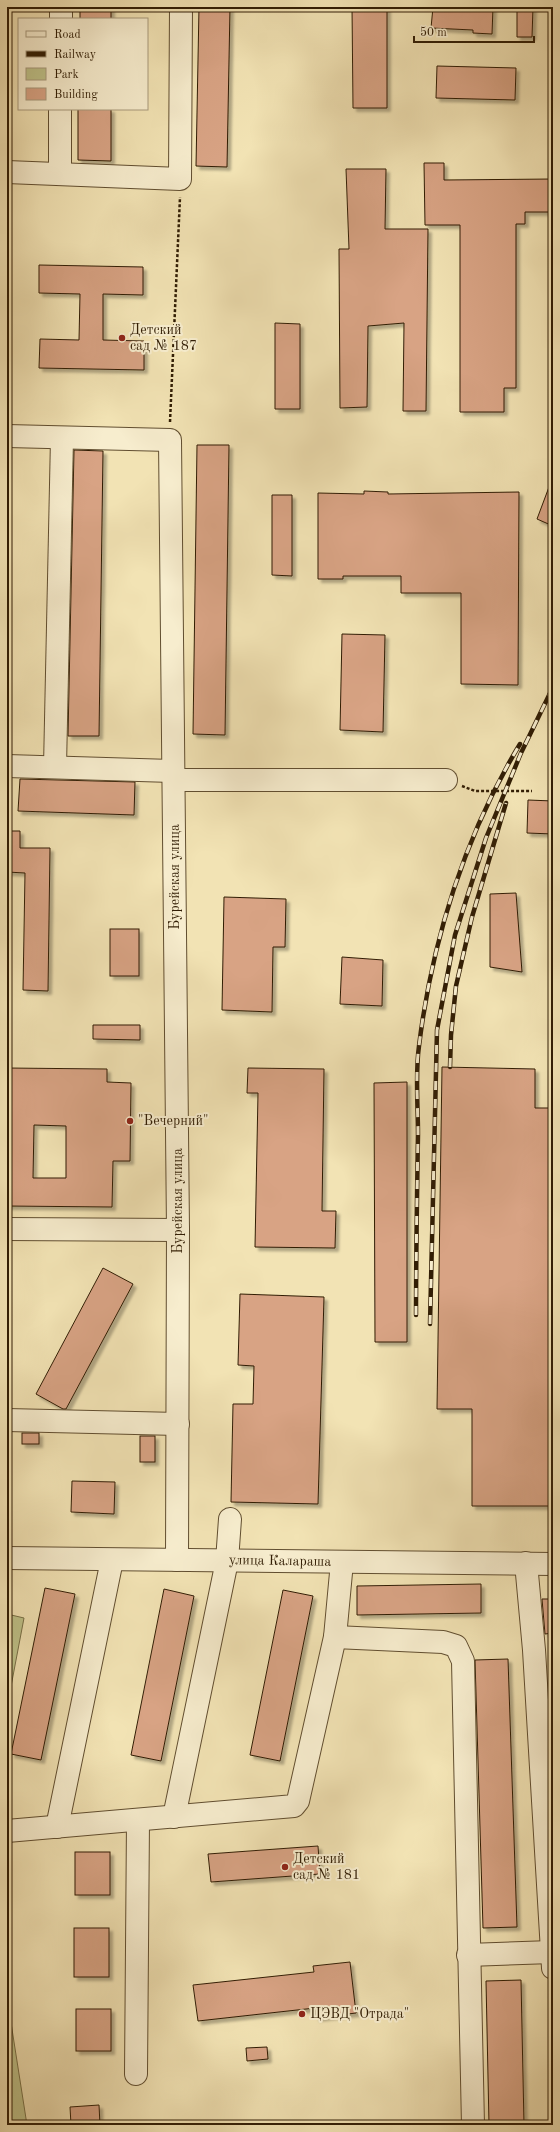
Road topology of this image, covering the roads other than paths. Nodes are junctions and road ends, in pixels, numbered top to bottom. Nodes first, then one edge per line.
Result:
1 (61, 7) edge
2 (181, 7) edge
3 (61, 18) edge
4 (60, 110) edge
5 (7, 172) edge
6 (60, 174) junction
7 (7, 436) edge
8 (62, 438) junction
9 (7, 766) edge
10 (55, 767) junction
11 (173, 775) junction
12 (446, 780) road end
13 (7, 1229) edge
14 (178, 1230) junction
15 (7, 1420) edge
16 (178, 1424) junction
17 (230, 1519) dead end
18 (7, 1558) edge
19 (112, 1560) junction
20 (177, 1560) junction
21 (227, 1561) junction
22 (342, 1562) junction
23 (526, 1564) junction
24 (553, 1564) edge
25 (335, 1637) junction
26 (174, 1817) junction
27 (138, 1820) junction
28 (57, 1827) junction
29 (7, 1831) edge
30 (468, 1955) junction
31 (553, 1960) edge
32 (136, 2074) dead end
33 (473, 2125) edge

1 - 3 street
2 - 6 street
4 - 6 street
5 - 6 street
7 - 8 street
8 - 10 street
8 - 11 street, Бурейская улица
9 - 10 street
10 - 11 street
11 - 12 street
11 - 14 street, Бурейская улица
13 - 14 street
14 - 16 street, Бурейская улица
15 - 16 street
16 - 20 street, Бурейская улица
17 - 21 street
18 - 19 street, улица Калараша
19 - 20 street, улица Калараша
19 - 28 street
20 - 21 street, улица Калараша
21 - 22 street, улица Калараша
21 - 26 street
22 - 23 street, улица Калараша
22 - 25 street
23 - 24 street, улица Калараша
23 - 31 street
25 - 26 street
25 - 30 street
26 - 27 street
27 - 28 street
27 - 32 street
28 - 29 street
30 - 31 street
30 - 33 street

